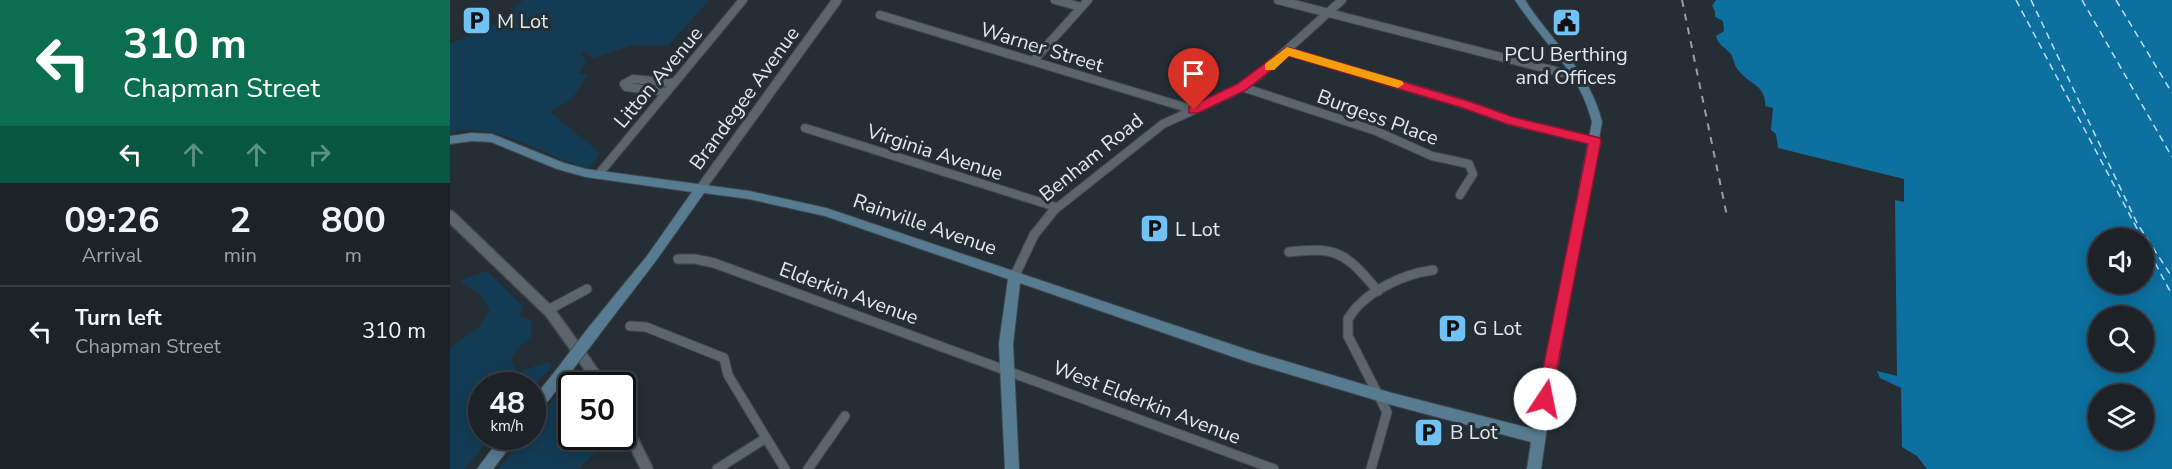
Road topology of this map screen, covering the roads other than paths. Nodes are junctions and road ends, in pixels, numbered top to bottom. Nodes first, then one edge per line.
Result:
1 (743, 0) edge
2 (837, 0) edge
3 (1055, 0) edge
4 (1088, 0) edge
5 (1278, 0) edge
6 (1342, 0) edge
7 (1520, 0) edge
8 (1081, 7) junction
9 (1327, 12) junction
10 (880, 15) dead end
11 (1287, 51) junction
12 (1033, 61) junction
13 (1579, 77) junction
14 (674, 84) junction
15 (1242, 87) junction
16 (667, 92) junction
17 (1194, 110) junction
18 (805, 128) dead end
19 (450, 140) edge
20 (1595, 141) junction
21 (598, 175) junction
22 (701, 188) junction
23 (1460, 195) dead end
24 (1056, 207) junction
25 (450, 216) edge
26 (1289, 252) dead end
27 (678, 259) dead end
28 (1433, 270) dead end
29 (1015, 275) junction
30 (587, 290) dead end
31 (1378, 291) junction
32 (548, 310) junction
33 (630, 326) dead end
34 (1007, 369) junction
35 (594, 372) edge
36 (546, 393) edge
37 (1378, 395) junction
38 (845, 416) dead end
39 (1538, 437) junction
40 (766, 438) junction
41 (636, 447) edge
42 (500, 450) edge
43 (484, 469) edge
44 (647, 469) edge
45 (717, 469) edge
46 (785, 469) edge
47 (808, 469) edge
48 (1012, 469) edge
49 (1274, 469) edge
50 (1371, 469) edge
51 (1534, 469) edge

1 - 14 street, Litton Avenue
2 - 22 street, Brandegee Avenue
3 - 8 street
4 - 8 street
5 - 9 street
6 - 9 street, Benham Road
7 - 13 main road
8 - 12 street
9 - 11 street, Benham Road
9 - 13 street
10 - 12 street, Warner Street
11 - 15 street, Benham Road
11 - 20 street
12 - 17 street, Warner Street
13 - 20 main road
14 - 16 street, Litton Avenue
14 - 16 street
15 - 17 street, Benham Road
15 - 23 street, Burgess Place
16 - 21 street, Litton Avenue
17 - 24 street, Benham Road
18 - 24 street, Virginia Avenue
19 - 21 main road, Rainville Avenue
20 - 39 main road
21 - 22 main road, Rainville Avenue
22 - 29 main road, Rainville Avenue
22 - 36 main road, bridge
24 - 29 street, Benham Road
25 - 32 street
26 - 31 street
27 - 34 street, Elderkin Avenue
28 - 31 street
29 - 34 main road, Benham Road
29 - 37 main road, Rainville Avenue
30 - 32 street
31 - 37 street
32 - 35 street
33 - 40 street
34 - 48 main road, Benham Road
34 - 49 street, West Elderkin Avenue
37 - 39 main road, Rainville Avenue
37 - 50 street
38 - 47 street
39 - 51 main road
40 - 45 street
40 - 46 street
41 - 44 street
42 - 43 main road

